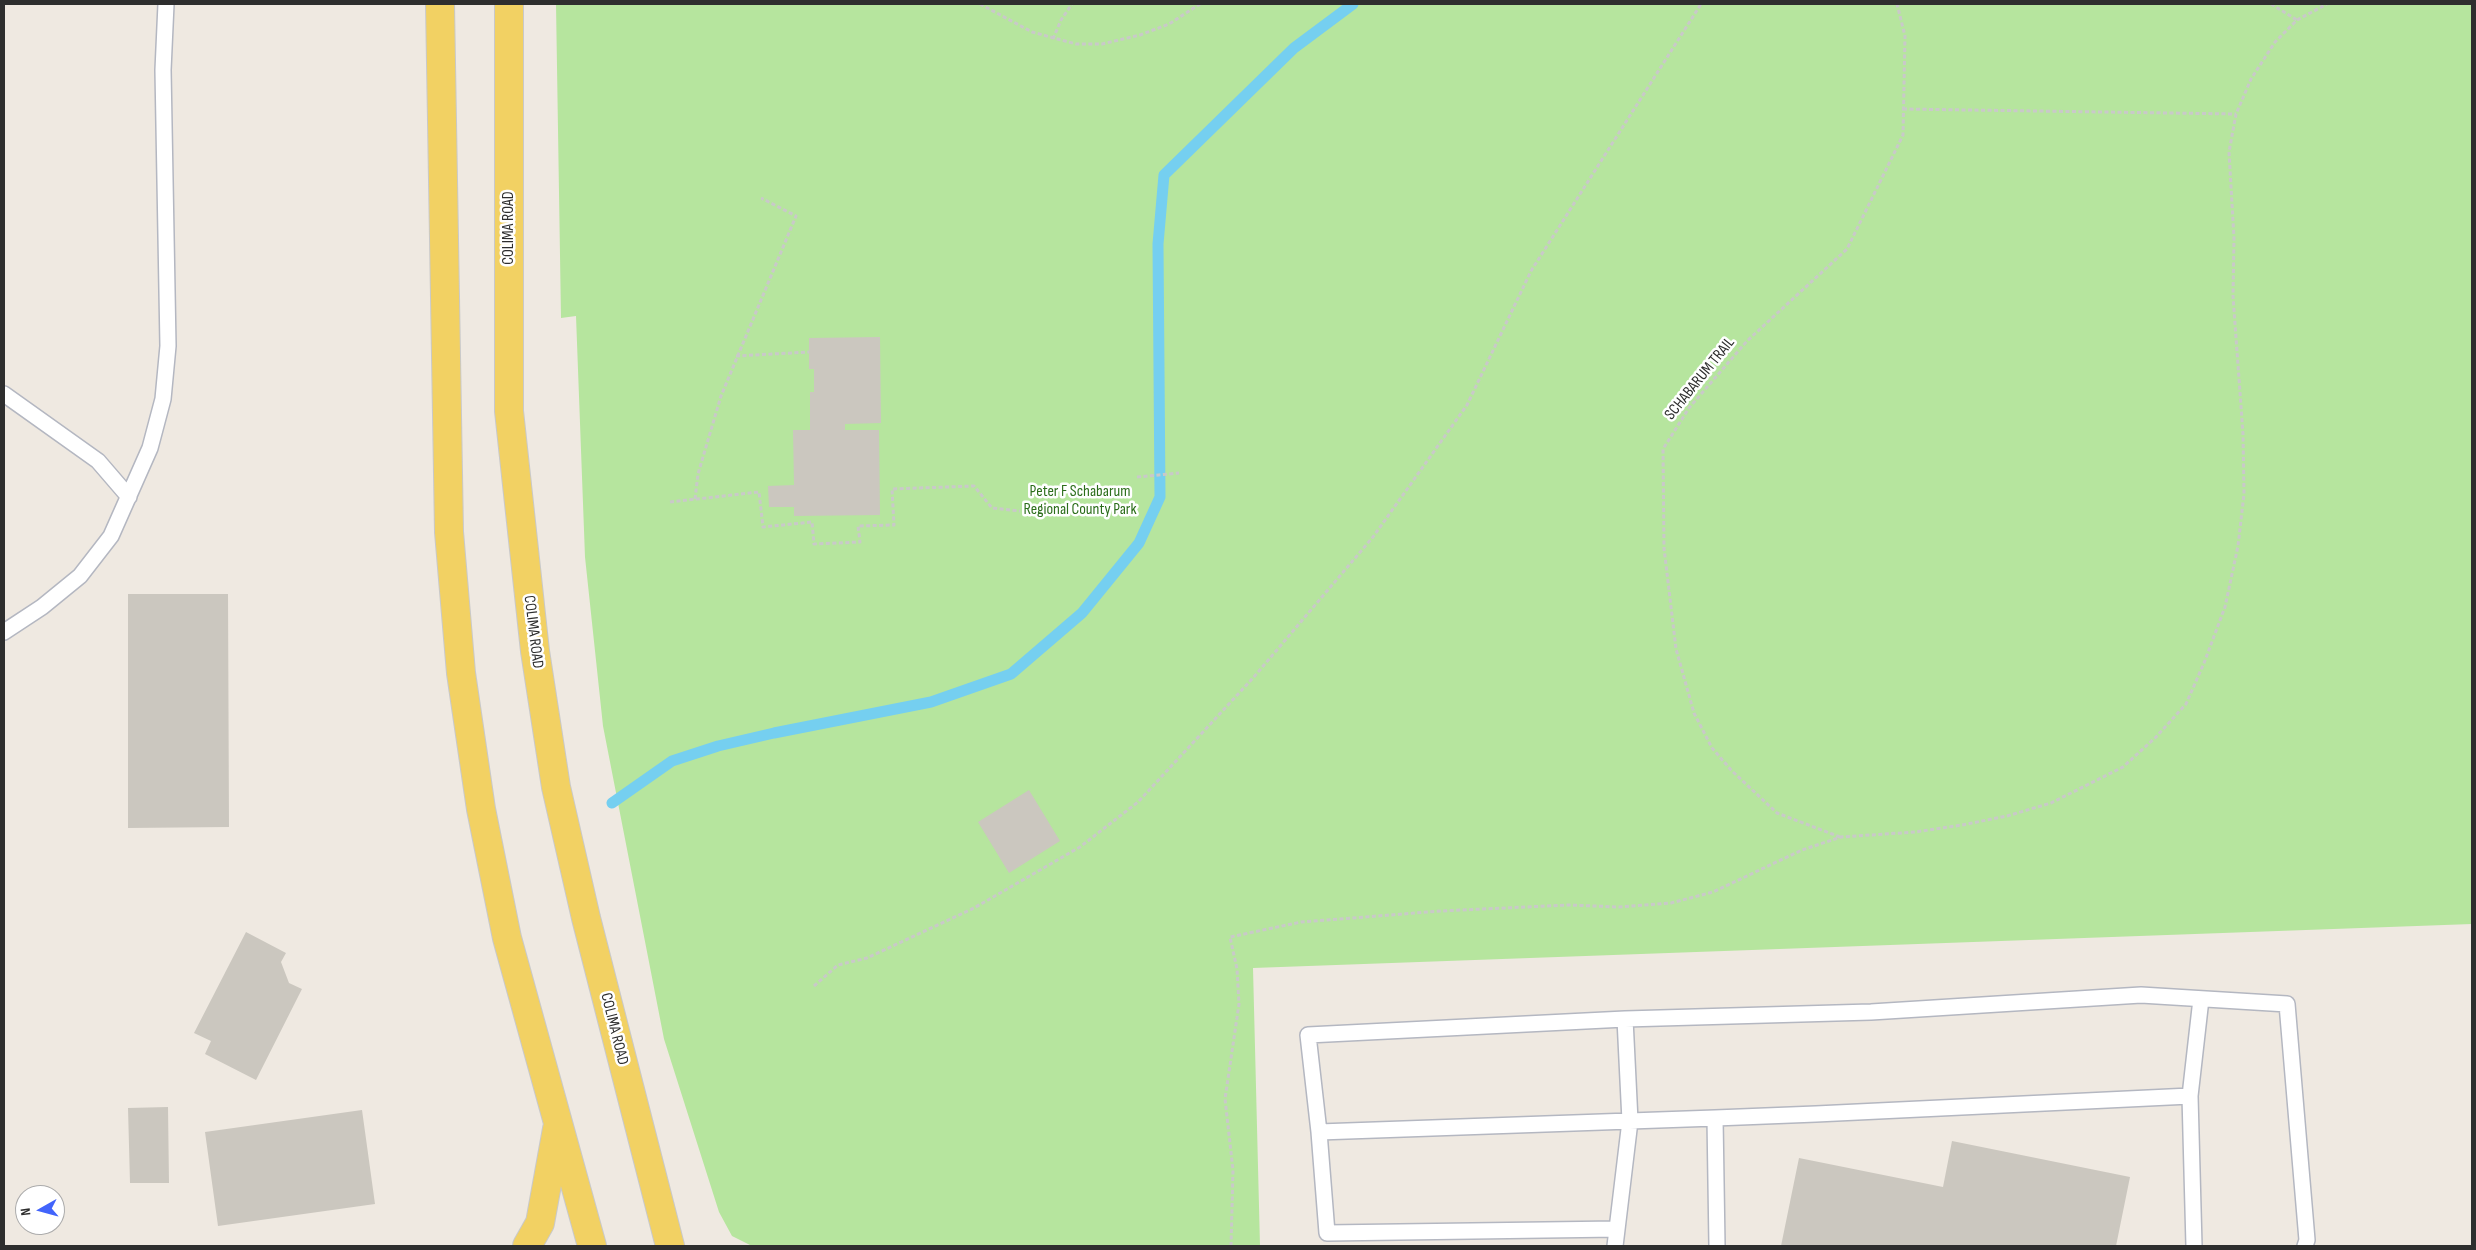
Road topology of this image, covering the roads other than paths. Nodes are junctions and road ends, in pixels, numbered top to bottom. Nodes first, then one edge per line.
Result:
1 (166, 4) edge
2 (440, 4) edge
3 (509, 4) edge
4 (4, 394) edge
5 (129, 497) junction
6 (4, 632) edge
7 (2201, 999) junction
8 (1626, 1018) junction
9 (2190, 1096) junction
10 (1715, 1118) junction
11 (1630, 1121) junction
12 (558, 1123) junction
13 (1319, 1132) junction
14 (1617, 1229) junction
15 (527, 1246) edge
16 (592, 1246) edge
17 (670, 1246) edge
18 (1615, 1246) edge
19 (1717, 1246) edge
20 (2194, 1246) edge
21 (2305, 1246) edge

1 - 5 lane
2 - 12 main road
3 - 17 main road, COLIMA ROAD
4 - 5 lane
5 - 6 lane
7 - 8 lane
7 - 9 lane
7 - 21 lane
8 - 11 lane
8 - 13 lane
9 - 10 lane
9 - 20 lane
10 - 11 lane
10 - 19 lane
11 - 13 lane
11 - 14 lane
12 - 15 main road
12 - 16 main road
13 - 14 lane
14 - 18 lane

